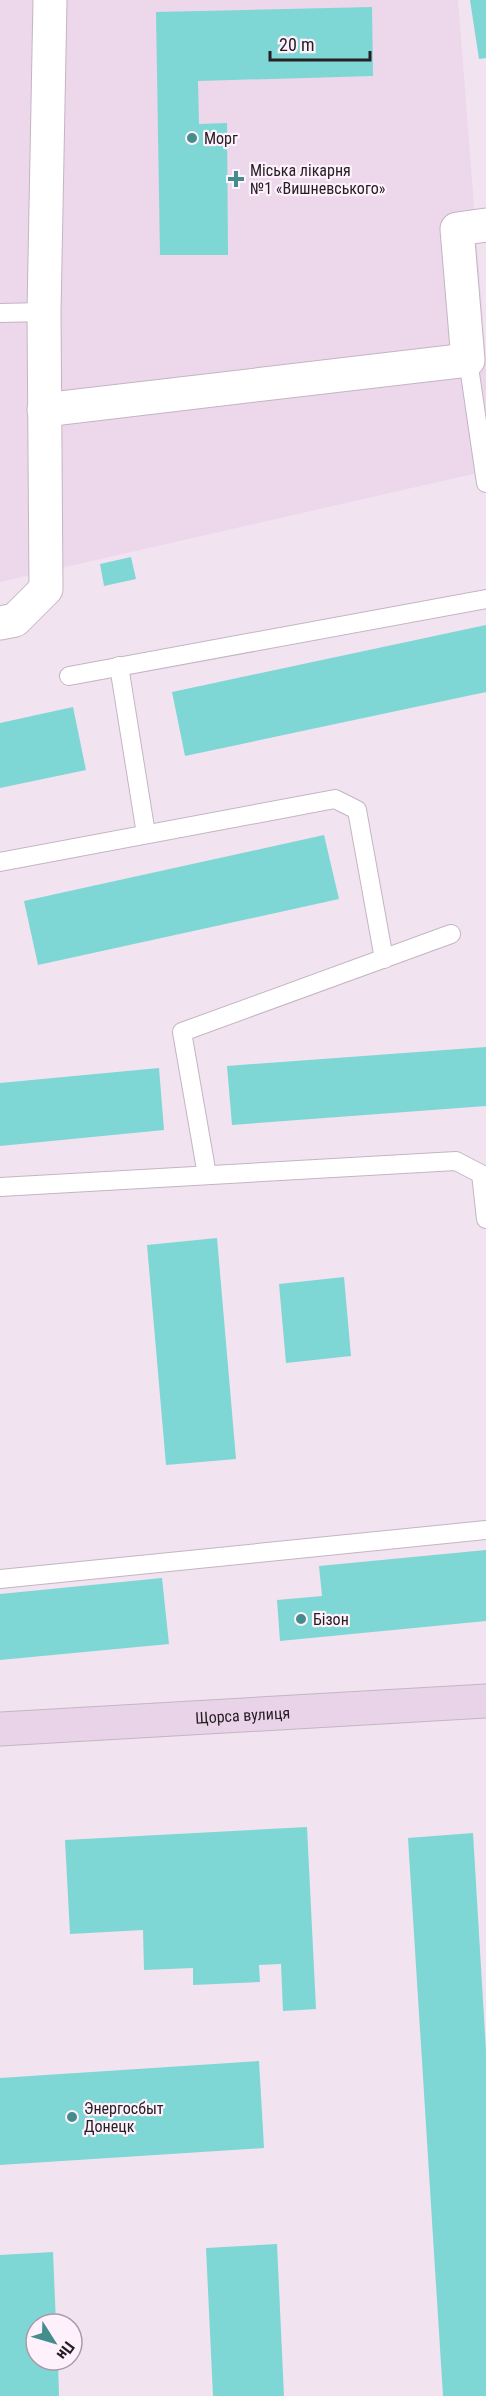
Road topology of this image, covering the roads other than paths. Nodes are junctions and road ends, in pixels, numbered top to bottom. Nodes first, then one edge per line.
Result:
1 (50, 0) edge
2 (486, 225) edge
3 (44, 312) junction
4 (0, 313) edge
5 (468, 360) junction
6 (44, 410) junction
7 (486, 483) edge
8 (486, 598) edge
9 (8, 621) edge
10 (119, 666) junction
11 (69, 675) dead end
12 (146, 834) junction
13 (0, 862) edge
14 (451, 934) dead end
15 (384, 959) junction
16 (207, 1175) junction
17 (0, 1187) edge
18 (486, 1220) edge
19 (486, 1530) edge
20 (0, 1579) edge
21 (486, 1701) edge
22 (0, 1729) edge

1 - 3 street
2 - 5 street
3 - 4 lane
3 - 6 street
5 - 6 street
5 - 7 lane
6 - 9 street
8 - 10 lane
10 - 11 lane
10 - 12 lane
12 - 13 lane
12 - 15 lane
14 - 15 lane
15 - 16 lane
16 - 17 lane
16 - 18 lane
19 - 20 lane
21 - 22 street, Щорса вулиця

